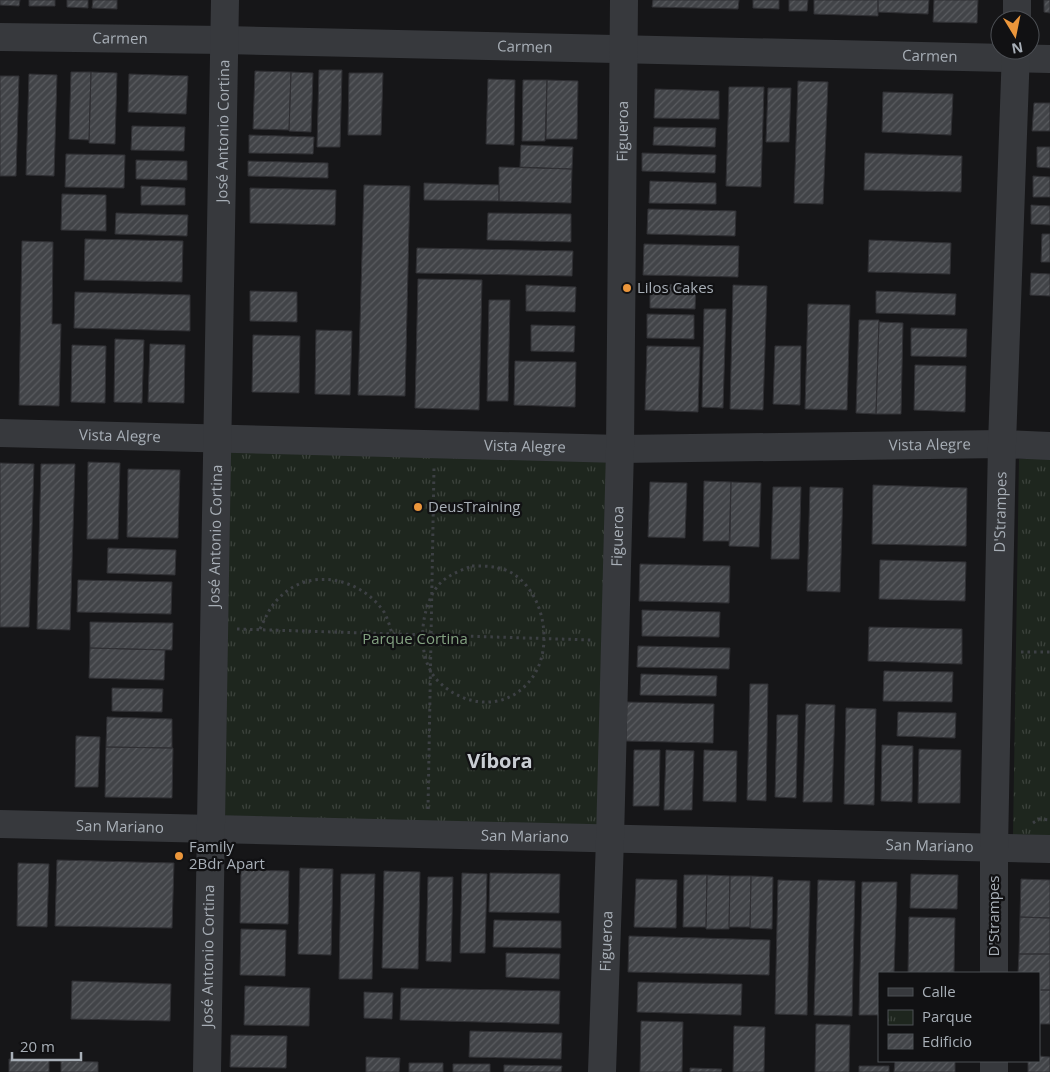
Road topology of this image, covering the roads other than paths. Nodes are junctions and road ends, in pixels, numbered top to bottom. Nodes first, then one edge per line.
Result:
1 (224, 0) edge
2 (624, 0) edge
3 (0, 37) edge
4 (224, 40) junction
5 (623, 49) junction
6 (990, 54) edge
7 (1016, 60) edge
8 (0, 433) edge
9 (219, 439) junction
10 (1002, 444) junction
11 (1050, 446) edge
12 (620, 449) junction
13 (0, 824) edge
14 (209, 830) junction
15 (610, 839) junction
16 (994, 848) junction
17 (1050, 848) edge
18 (994, 972) edge
19 (207, 1072) edge
20 (602, 1072) edge

1 - 4 street, José Antonio Cortina
2 - 5 street, Figueroa
3 - 4 street, Carmen
4 - 5 street, Carmen
4 - 9 street, José Antonio Cortina
5 - 6 street, Carmen
5 - 12 street, Figueroa
7 - 10 street, D'Strampes
8 - 9 street, Vista Alegre
9 - 12 street, Vista Alegre
9 - 14 street, José Antonio Cortina
10 - 11 street, Vista Alegre
10 - 12 street, Vista Alegre
10 - 16 street, D'Strampes
12 - 15 street, Figueroa
13 - 14 street, San Mariano
14 - 15 street, San Mariano
14 - 19 street, José Antonio Cortina
15 - 16 street, San Mariano
15 - 20 street, Figueroa
16 - 17 street, San Mariano
16 - 18 street, D'Strampes

